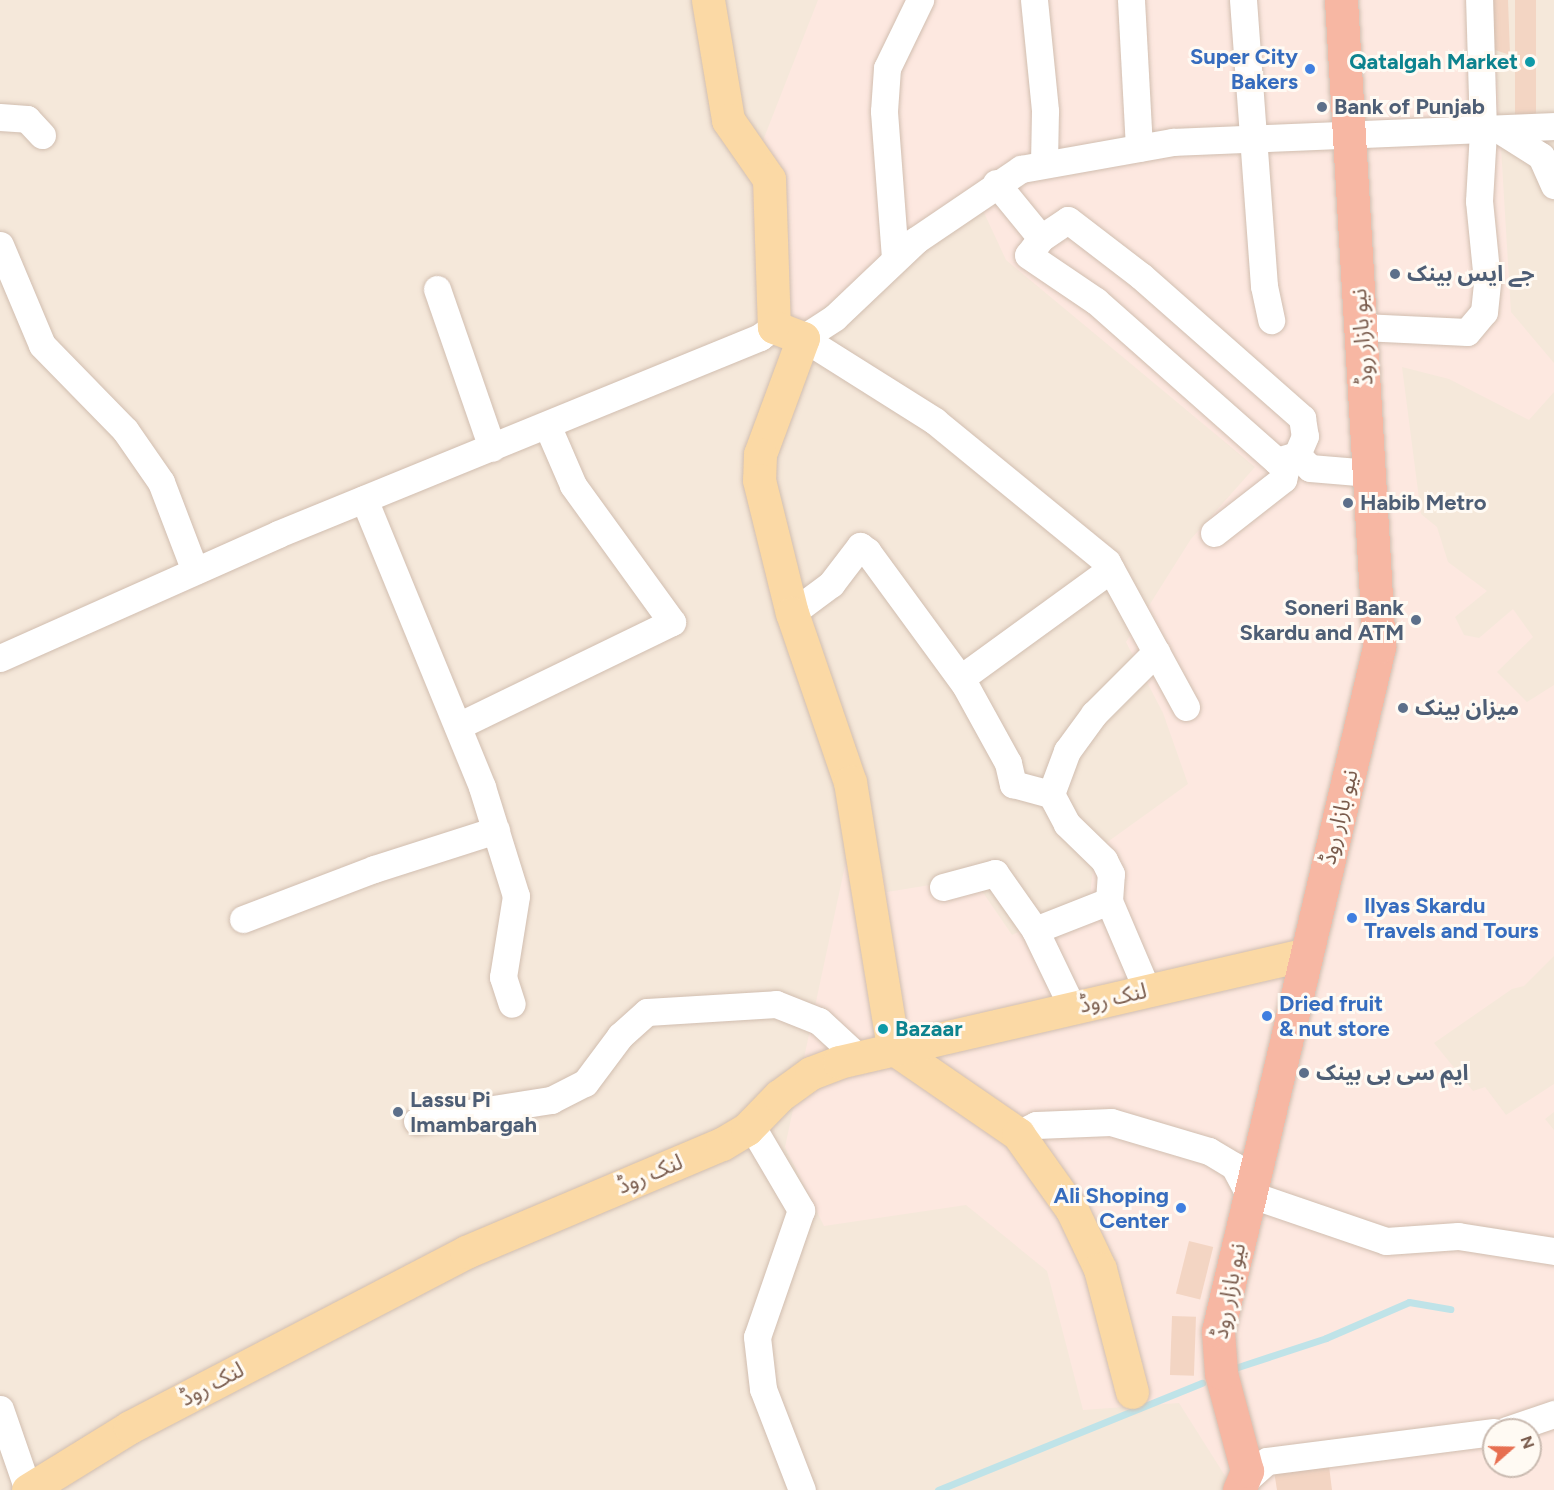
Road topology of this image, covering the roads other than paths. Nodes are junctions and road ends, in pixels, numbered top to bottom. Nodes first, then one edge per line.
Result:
1 (708, 0) edge
2 (920, 0) edge
3 (1034, 0) edge
4 (1131, 0) edge
5 (1243, 0) edge
6 (1341, 0) edge
7 (1479, 0) edge
8 (0, 117) edge
9 (1554, 126) edge
10 (1493, 131) junction
11 (42, 135) dead end
12 (1349, 136) junction
13 (1252, 142) junction
14 (1139, 148) junction
15 (1044, 164) junction
16 (996, 183) junction
17 (1554, 185) edge
18 (1041, 238) junction
19 (0, 245) edge
20 (895, 258) junction
21 (437, 289) dead end
22 (1270, 320) dead end
23 (1362, 327) junction
24 (788, 332) junction
25 (547, 425) junction
26 (492, 447) junction
27 (1287, 458) junction
28 (1370, 473) junction
29 (364, 499) junction
30 (1214, 533) dead end
31 (1111, 569) junction
32 (195, 571) junction
33 (792, 613) junction
34 (1156, 652) junction
35 (0, 658) edge
36 (961, 678) junction
37 (1186, 707) dead end
38 (458, 726) junction
39 (1051, 794) junction
40 (496, 830) junction
41 (943, 887) dead end
42 (1109, 901) junction
43 (243, 920) dead end
44 (1035, 930) junction
45 (1303, 955) junction
46 (1147, 990) junction
47 (512, 1004) dead end
48 (1072, 1007) junction
49 (893, 1048) junction
50 (858, 1057) junction
51 (417, 1121) dead end
52 (751, 1125) junction
53 (1018, 1134) junction
54 (1249, 1194) junction
55 (1554, 1251) edge
56 (1132, 1392) dead end
57 (0, 1408) edge
58 (1482, 1434) edge
59 (1240, 1487) edge
60 (28, 1490) edge
61 (802, 1490) edge

1 - 24 main road
2 - 20 street
3 - 15 street
4 - 14 street
5 - 13 street
6 - 12 highway, نیو بازار روڈ
7 - 10 street
8 - 11 street
9 - 10 street
10 - 12 street
10 - 17 street
10 - 23 street
12 - 13 street
12 - 23 highway, نیو بازار روڈ
13 - 14 street
13 - 22 street
14 - 15 street
15 - 16 street
16 - 18 street
16 - 20 street
18 - 27 street
18 - 27 street
19 - 32 street
20 - 24 street
21 - 26 street
23 - 28 highway, نیو بازار روڈ
24 - 25 street
24 - 31 street
24 - 33 main road
25 - 26 street
25 - 38 street
26 - 29 street
27 - 28 street
27 - 30 street
28 - 45 highway, نیو بازار روڈ
29 - 32 street
29 - 38 street
31 - 34 street
31 - 36 street
32 - 35 street
33 - 36 street
33 - 49 main road
34 - 37 street
34 - 39 street
36 - 39 street
38 - 40 street
39 - 42 street
40 - 43 street
40 - 47 street
41 - 44 street
42 - 44 street
42 - 46 street
44 - 48 street
45 - 46 main road, لنک روڈ
45 - 54 highway, نیو بازار روڈ
46 - 48 main road, لنک روڈ
48 - 49 main road, لنک روڈ
49 - 50 main road, لنک روڈ
49 - 53 main road
50 - 51 street
50 - 52 main road, لنک روڈ
52 - 60 main road, لنک روڈ
52 - 61 street
53 - 54 street
53 - 56 main road
54 - 55 street
54 - 59 highway, نیو بازار روڈ
57 - 60 street
58 - 59 street

